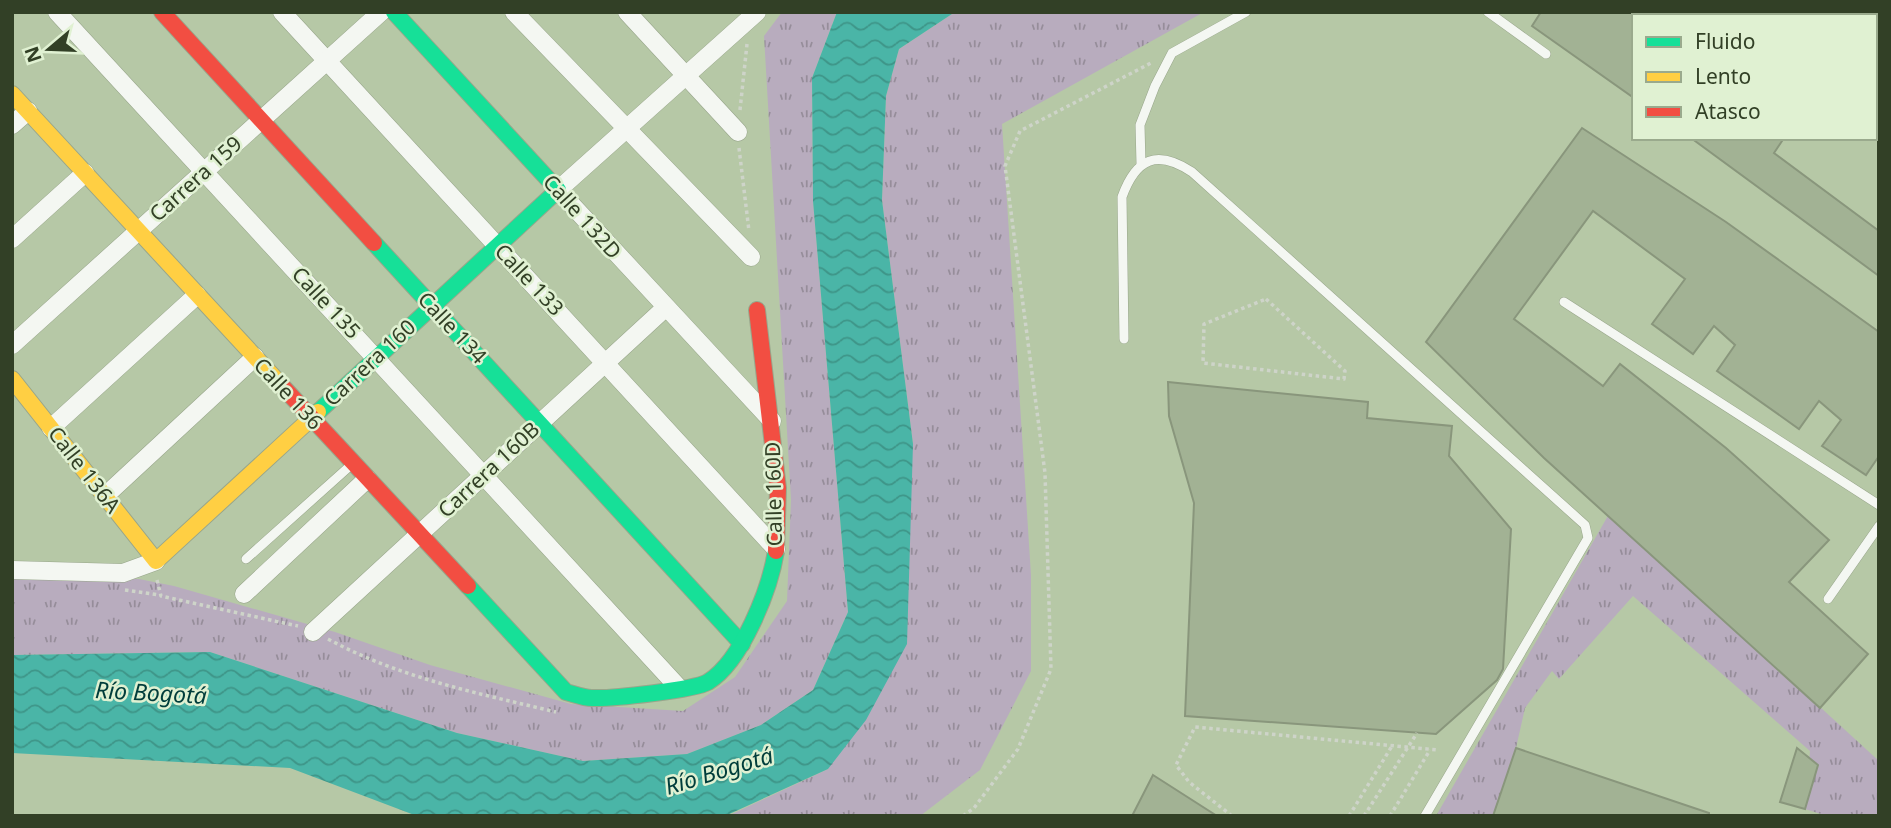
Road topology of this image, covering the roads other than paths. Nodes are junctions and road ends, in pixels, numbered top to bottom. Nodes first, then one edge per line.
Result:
1 (57, 12) edge
2 (162, 12) edge
3 (282, 12) edge
4 (381, 12) edge
5 (394, 12) edge
6 (514, 12) edge
7 (627, 12) edge
8 (1246, 12) edge
9 (1488, 12) edge
10 (751, 14) edge
11 (1546, 54) dead end
12 (327, 61) junction
13 (686, 76) junction
14 (12, 94) edge
15 (28, 111) junction
16 (261, 120) junction
17 (12, 125) edge
18 (625, 130) junction
19 (737, 132) dead end
20 (1141, 164) junction
21 (204, 172) junction
22 (85, 173) junction
23 (558, 190) junction
24 (139, 231) junction
25 (12, 239) edge
26 (498, 246) junction
27 (751, 257) dead end
28 (197, 295) junction
29 (1564, 302) dead end
30 (432, 306) junction
31 (664, 309) junction
32 (757, 310) dead end
33 (1125, 339) dead end
34 (12, 345) edge
35 (255, 357) junction
36 (376, 358) junction
37 (605, 363) junction
38 (12, 379) edge
39 (311, 418) junction
40 (772, 421) junction
41 (540, 423) junction
42 (51, 428) junction
43 (352, 464) junction
44 (484, 474) junction
45 (367, 479) junction
46 (105, 496) junction
47 (1879, 505) edge
48 (1879, 526) edge
49 (418, 535) junction
50 (776, 548) junction
51 (246, 559) dead end
52 (156, 561) junction
53 (12, 570) edge
54 (244, 594) dead end
55 (1828, 599) dead end
56 (313, 632) road end
57 (742, 644) junction
58 (679, 688) junction
59 (566, 692) joint
60 (1424, 816) edge

1 - 21 street, Calle 135
2 - 16 street, Calle 134
3 - 12 street, Calle 133
4 - 12 street, Carrera 159
5 - 23 street, Calle 132D
6 - 18 street
7 - 13 street
8 - 20 lane
9 - 11 lane
10 - 13 street, Carrera 160
12 - 16 street, Carrera 159
12 - 26 street, Calle 133
13 - 18 street, Carrera 160
13 - 19 street
14 - 15 street, Calle 136
15 - 17 street
15 - 22 street, Calle 136
16 - 21 street, Carrera 159
16 - 30 street, Calle 134
18 - 23 street, Carrera 160
18 - 27 street
20 - 33 lane
20 - 60 lane
21 - 24 street, Carrera 159
21 - 36 street, Calle 135
22 - 24 street, Calle 136
22 - 25 street
23 - 26 street, Carrera 160
23 - 31 street, Calle 132D
24 - 28 street, Calle 136
24 - 34 street, Carrera 159
26 - 30 street, Carrera 160
26 - 37 street, Calle 133
28 - 35 street, Calle 136
28 - 42 street
29 - 47 lane
30 - 36 street, Carrera 160
30 - 41 street, Calle 134
31 - 37 street, Carrera 160B
31 - 40 street, Calle 132D
32 - 40 street, Calle 160D
35 - 39 street, Calle 136
35 - 46 street
36 - 39 street, Carrera 160
36 - 44 street, Calle 135
37 - 41 street, Carrera 160B
37 - 50 street, Calle 133
38 - 42 street, Calle 136A
39 - 43 street, Calle 136
39 - 52 street, Carrera 160
40 - 50 street, Calle 160D
41 - 44 street, Carrera 160B
41 - 57 street, Calle 134
42 - 46 street, Calle 136A
43 - 45 street, Calle 136
43 - 51 lane
44 - 49 street, Carrera 160B
44 - 58 street, Calle 135
45 - 49 street, Calle 136
45 - 54 street
46 - 52 street, Calle 136A
48 - 55 lane
49 - 56 street, Carrera 160B
49 - 59 street, Calle 136
50 - 57 street, Calle 160D
52 - 53 street, Carrera 160
57 - 58 street, Calle 160D
58 - 59 street, Calle 160D

